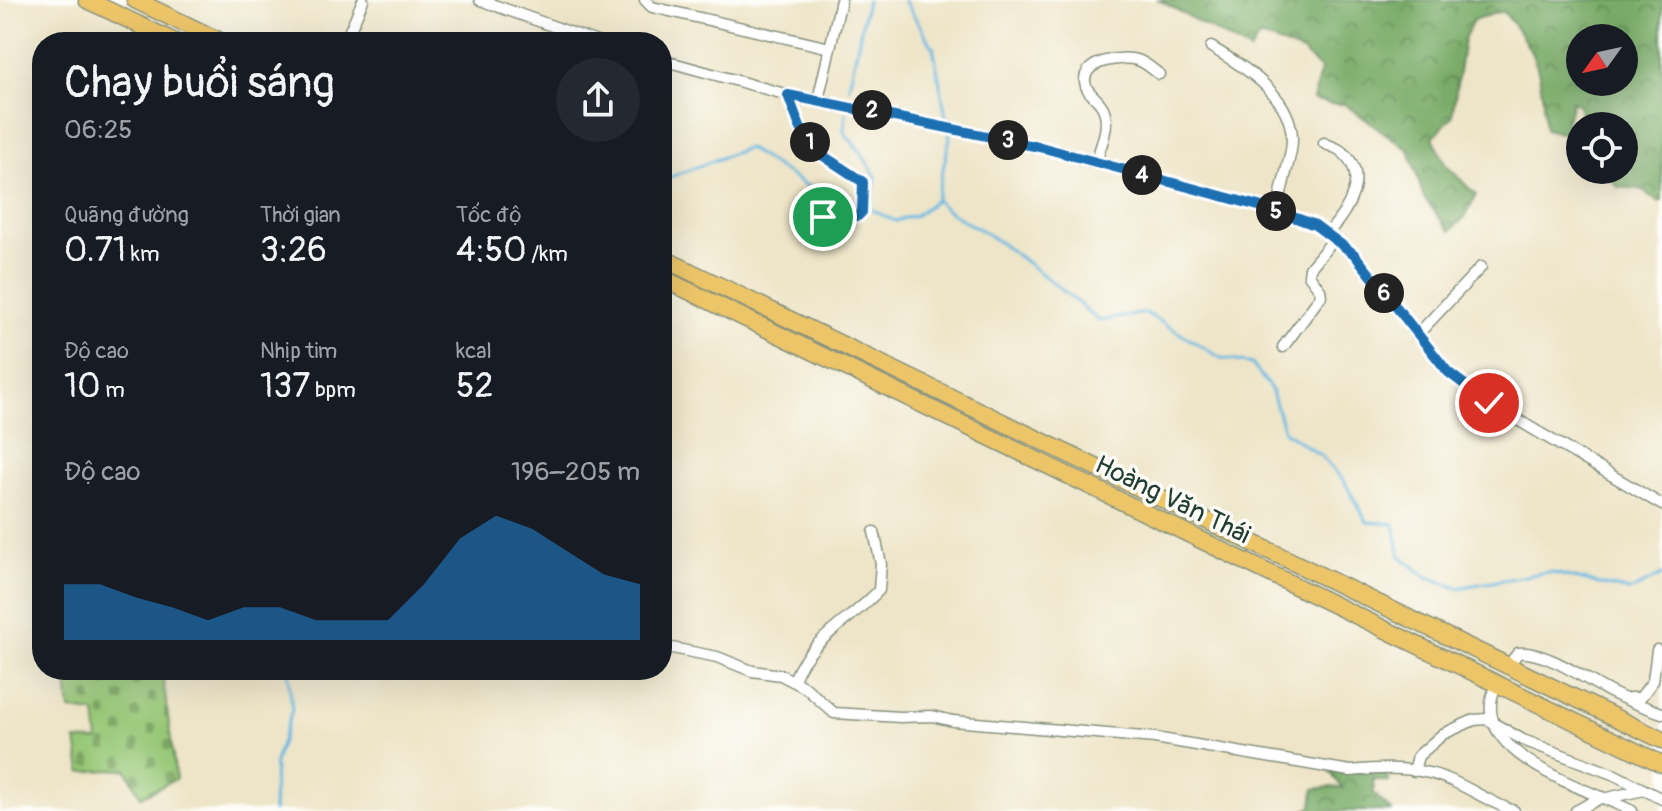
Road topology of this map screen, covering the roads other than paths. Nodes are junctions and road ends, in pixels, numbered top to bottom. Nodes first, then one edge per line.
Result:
1 (87, 0) edge
2 (135, 0) edge
3 (363, 0) edge
4 (480, 0) edge
5 (645, 0) edge
6 (841, 0) edge
7 (154, 32) edge
8 (201, 32) edge
9 (349, 32) edge
10 (569, 32) edge
11 (1211, 47) dead end
12 (830, 48) junction
13 (672, 63) edge
14 (1159, 74) dead end
15 (788, 95) junction
16 (818, 100) junction
17 (1324, 143) dead end
18 (1096, 162) junction
19 (1277, 211) junction
20 (823, 217) dead end
21 (1332, 236) junction
22 (672, 263) edge
23 (1481, 267) dead end
24 (672, 283) edge
25 (1417, 335) junction
26 (1283, 347) dead end
27 (1662, 505) edge
28 (874, 532) dead end
29 (672, 648) edge
30 (1657, 650) dead end
31 (1507, 667) junction
32 (794, 680) junction
33 (1497, 684) junction
34 (1612, 693) junction
35 (1662, 713) edge
36 (1493, 725) junction
37 (1662, 740) edge
38 (1662, 764) edge
39 (1414, 771) junction
40 (1644, 790) junction
41 (1605, 798) junction
42 (1662, 799) edge
43 (1514, 811) edge
44 (1576, 811) edge
45 (1632, 811) edge

1 - 7 main road
2 - 8 main road
3 - 9 street
4 - 10 street
5 - 12 street
6 - 12 street
11 - 19 street
12 - 16 street
13 - 15 street
14 - 18 street
15 - 16 street
15 - 20 street
16 - 18 street
17 - 21 street
18 - 19 street
19 - 21 street
21 - 25 street
21 - 26 street
22 - 31 main road, Hoàng Văn Thái
23 - 25 street
24 - 33 main road, Hoàng Văn Thái
25 - 27 street
28 - 32 street
29 - 32 street
30 - 34 street
31 - 33 main road
31 - 34 street
31 - 37 main road, Hoàng Văn Thái
32 - 39 street
33 - 36 street
33 - 38 main road, Hoàng Văn Thái
34 - 35 street
36 - 39 street
36 - 40 street
36 - 41 street
39 - 43 street
40 - 41 street
40 - 42 street
41 - 44 street
41 - 45 street

